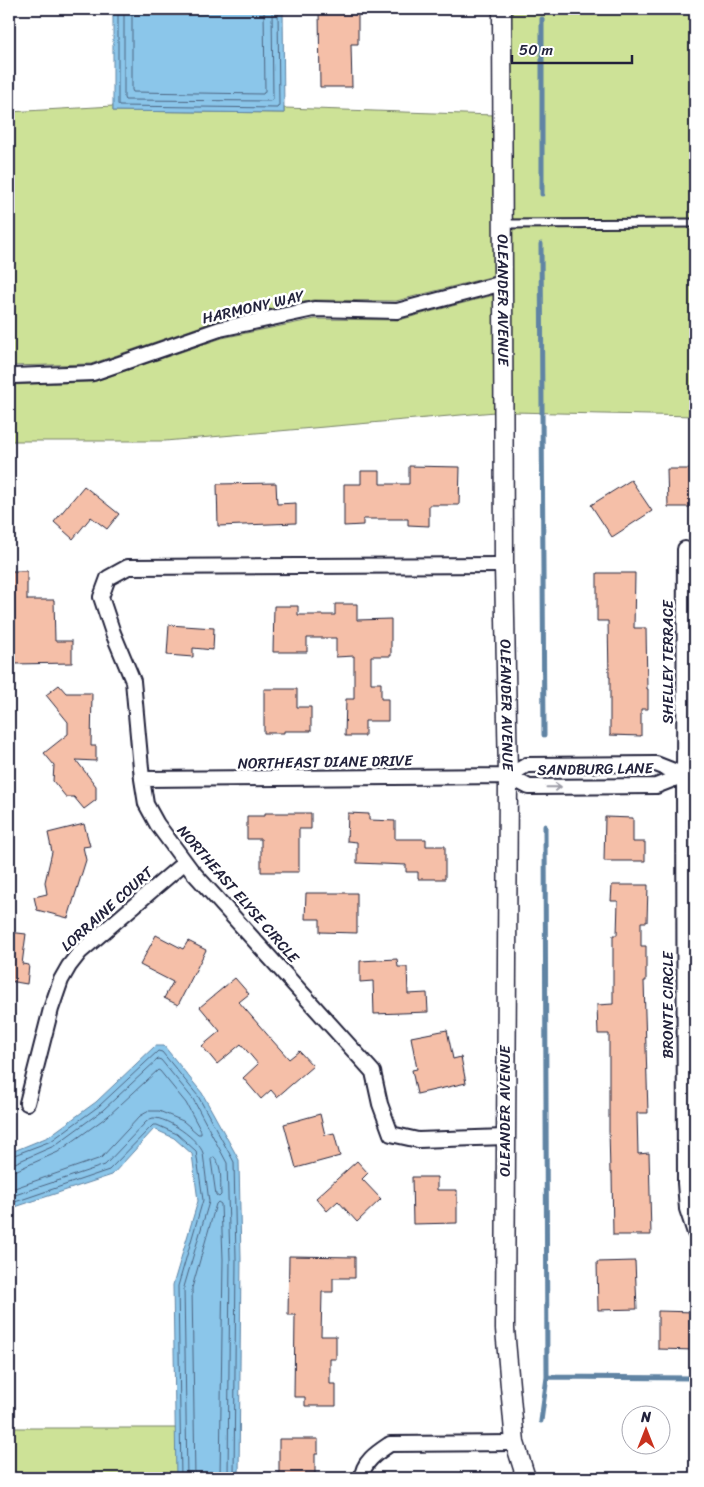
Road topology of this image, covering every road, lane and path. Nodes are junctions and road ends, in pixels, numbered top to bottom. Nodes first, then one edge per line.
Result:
1 (502, 9) edge
2 (695, 223) edge
3 (502, 224) junction
4 (502, 283) junction
5 (13, 376) dead end
6 (685, 549) dead end
7 (504, 565) junction
8 (689, 775) edge
9 (508, 776) junction
10 (142, 779) junction
11 (185, 862) junction
12 (27, 1103) dead end
13 (505, 1138) junction
14 (695, 1233) edge
15 (515, 1443) junction
16 (362, 1478) edge
17 (526, 1478) edge

1 - 3 street, OLEANDER AVENUE
2 - 3 lane
3 - 4 street, OLEANDER AVENUE
4 - 5 street, HARMONY WAY
4 - 7 street, OLEANDER AVENUE
6 - 8 street, SHELLEY TERRACE
7 - 9 street, OLEANDER AVENUE
7 - 10 street, NORTHEAST ELYSE CIRCLE
9 -> 8 street, SANDBURG LANE
8 - 9 street, SANDBURG LANE
8 - 14 street, BRONTE CIRCLE
9 - 10 street, NORTHEAST DIANE DRIVE
9 - 13 street, OLEANDER AVENUE
10 - 11 street, NORTHEAST ELYSE CIRCLE
11 - 12 street, LORRAINE COURT
11 - 13 street, NORTHEAST ELYSE CIRCLE
13 - 15 street, OLEANDER AVENUE
15 - 16 street
15 - 17 street, OLEANDER AVENUE

